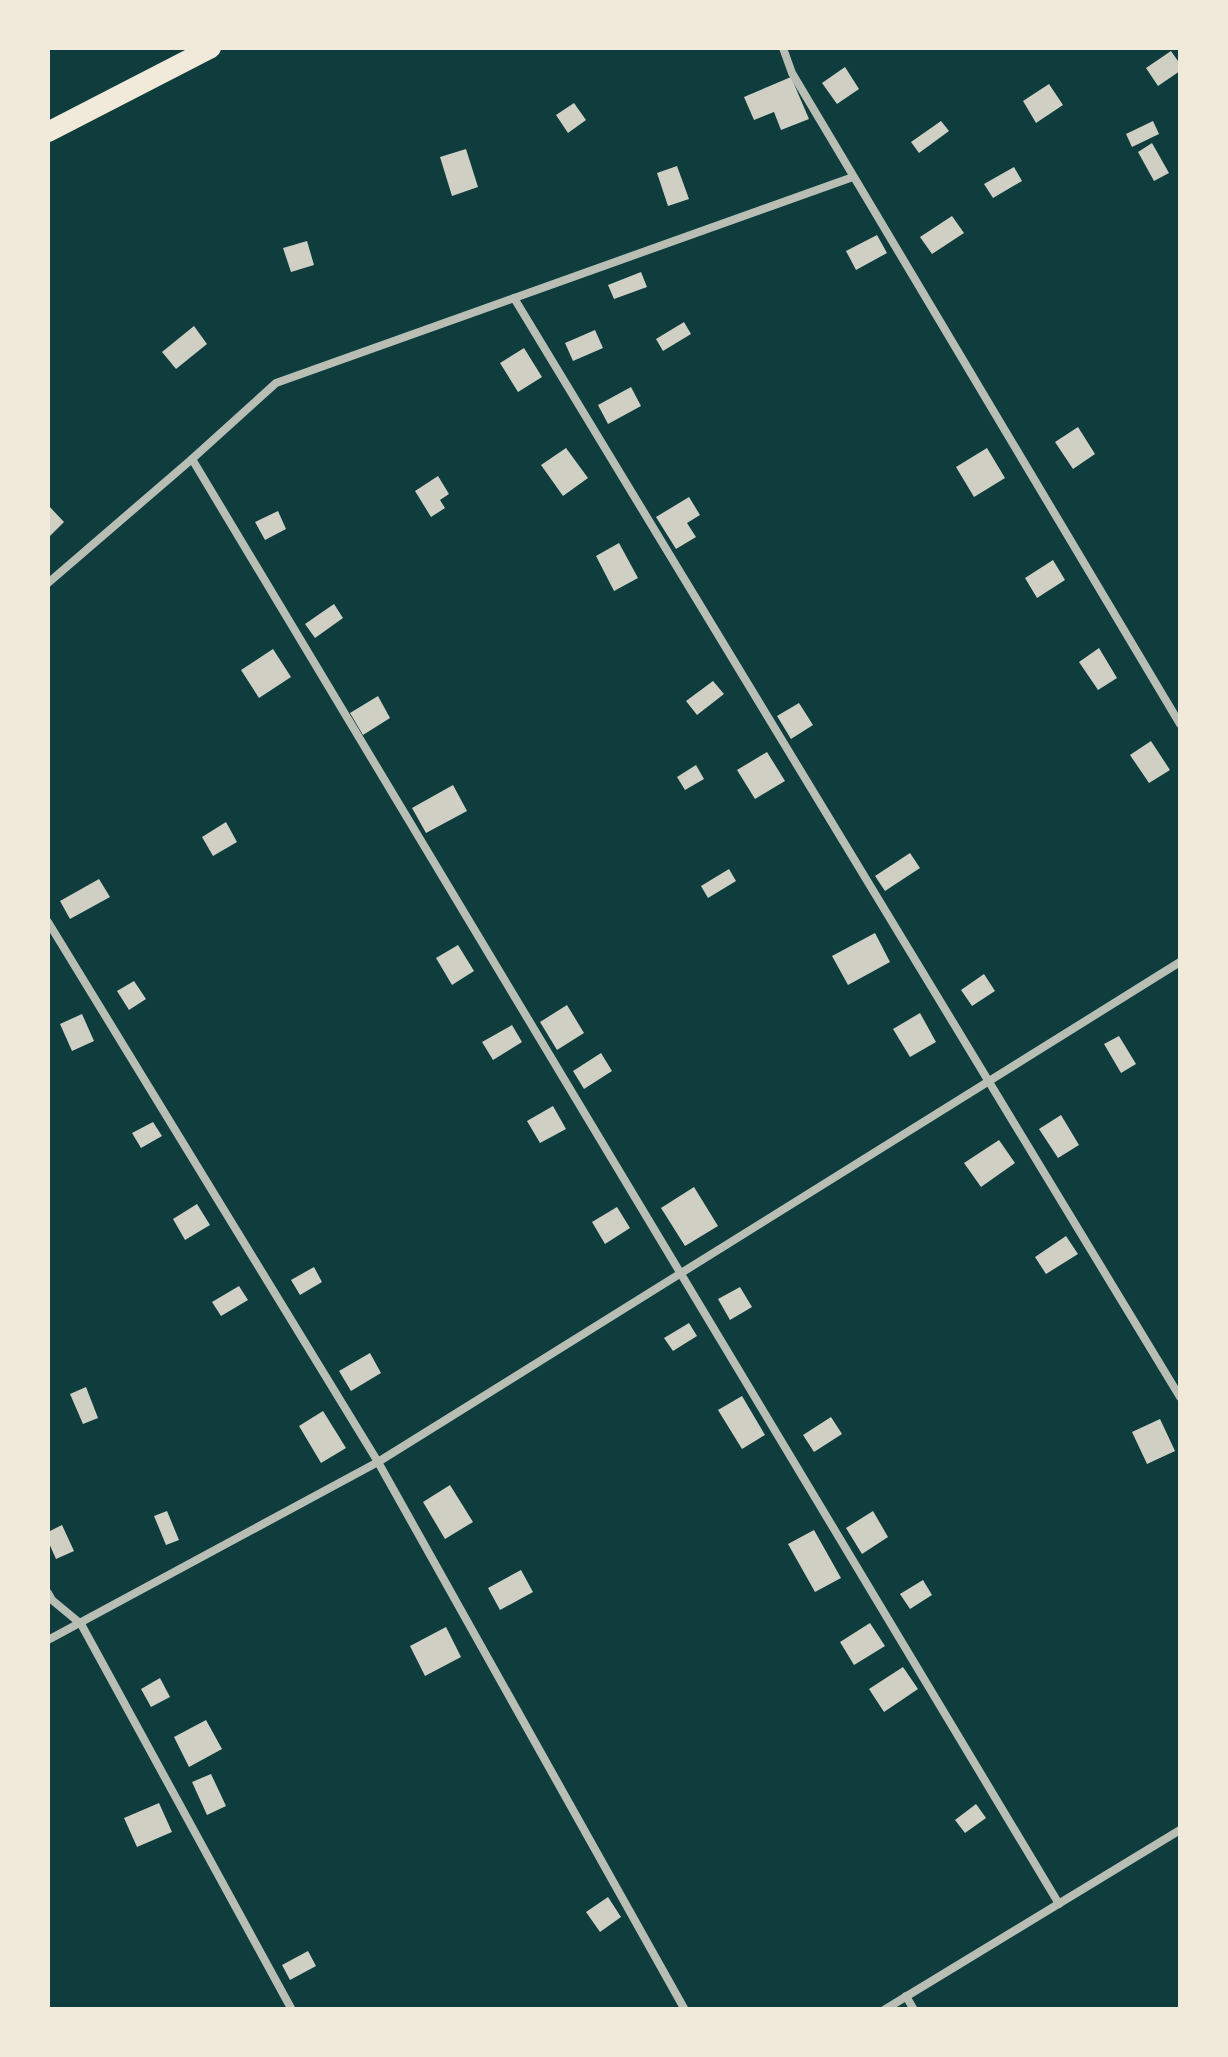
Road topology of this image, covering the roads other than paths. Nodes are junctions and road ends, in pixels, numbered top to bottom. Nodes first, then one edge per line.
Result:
1 (212, 48) edge
2 (784, 48) edge
3 (48, 132) edge
4 (853, 176) junction
5 (514, 298) junction
6 (192, 459) junction
7 (48, 584) edge
8 (1180, 724) edge
9 (48, 922) edge
10 (1180, 962) edge
11 (989, 1082) junction
12 (680, 1274) junction
13 (1180, 1397) edge
14 (378, 1462) junction
15 (48, 1592) edge
16 (81, 1624) junction
17 (48, 1640) edge
18 (1180, 1830) edge
19 (1059, 1904) junction
20 (906, 1996) junction
21 (292, 2010) edge
22 (684, 2010) edge
23 (884, 2010) edge
24 (914, 2010) edge

1 - 3 main road
2 - 4 lane
4 - 5 lane
4 - 8 lane
5 - 6 lane
5 - 11 lane
6 - 7 lane
6 - 12 lane
9 - 14 lane
10 - 11 lane
11 - 12 lane
11 - 13 lane
12 - 14 lane
12 - 19 lane
14 - 16 lane
14 - 22 lane
15 - 16 lane
16 - 17 lane
16 - 21 lane
18 - 19 lane
19 - 20 lane
20 - 23 lane
20 - 24 lane

